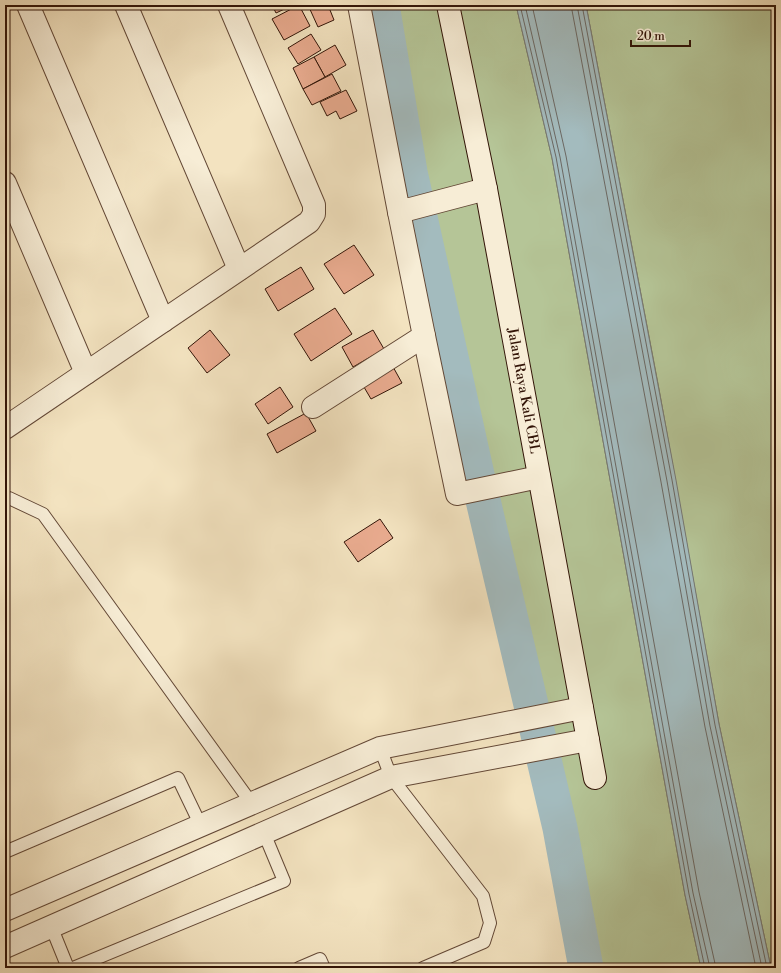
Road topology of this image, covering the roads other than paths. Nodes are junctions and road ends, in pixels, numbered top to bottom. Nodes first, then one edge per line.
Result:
1 (28, 5) edge
2 (126, 5) edge
3 (229, 5) edge
4 (360, 5) edge
5 (448, 5) edge
6 (5, 182) edge
7 (486, 189) junction
8 (403, 211) junction
9 (239, 269) junction
10 (163, 321) junction
11 (424, 336) junction
12 (86, 373) junction
13 (313, 407) dead end
14 (6, 424) edge
15 (540, 477) junction
16 (5, 498) edge
17 (582, 708) junction
18 (588, 740) junction
19 (380, 748) junction
20 (391, 777) junction
21 (595, 778) dead end
22 (252, 804) junction
23 (201, 826) junction
24 (264, 833) junction
25 (5, 852) edge
26 (5, 910) edge
27 (51, 926) junction
28 (5, 947) edge
29 (68, 968) edge
30 (73, 968) edge
31 (299, 968) edge
32 (324, 968) edge
33 (423, 968) edge

1 - 10 street
2 - 9 street
3 - 9 street
4 - 8 street
5 - 7 street, Jalan Raya Kali CBL
6 - 12 street
7 - 8 street
7 - 15 street, Jalan Raya Kali CBL
8 - 11 street
9 - 10 street
10 - 12 street
11 - 13 street
11 - 15 street
12 - 14 street
15 - 17 street, Jalan Raya Kali CBL
16 - 22 lane
17 - 18 street, Jalan Raya Kali CBL
17 - 19 street
18 - 20 street
18 - 21 street, Jalan Raya Kali CBL
19 - 20 lane
19 - 22 street
20 - 24 street
20 - 33 lane
22 - 23 street
22 - 24 street
23 - 25 lane
23 - 26 street
24 - 27 street
24 - 30 lane
27 - 28 street
27 - 29 lane
31 - 32 lane

